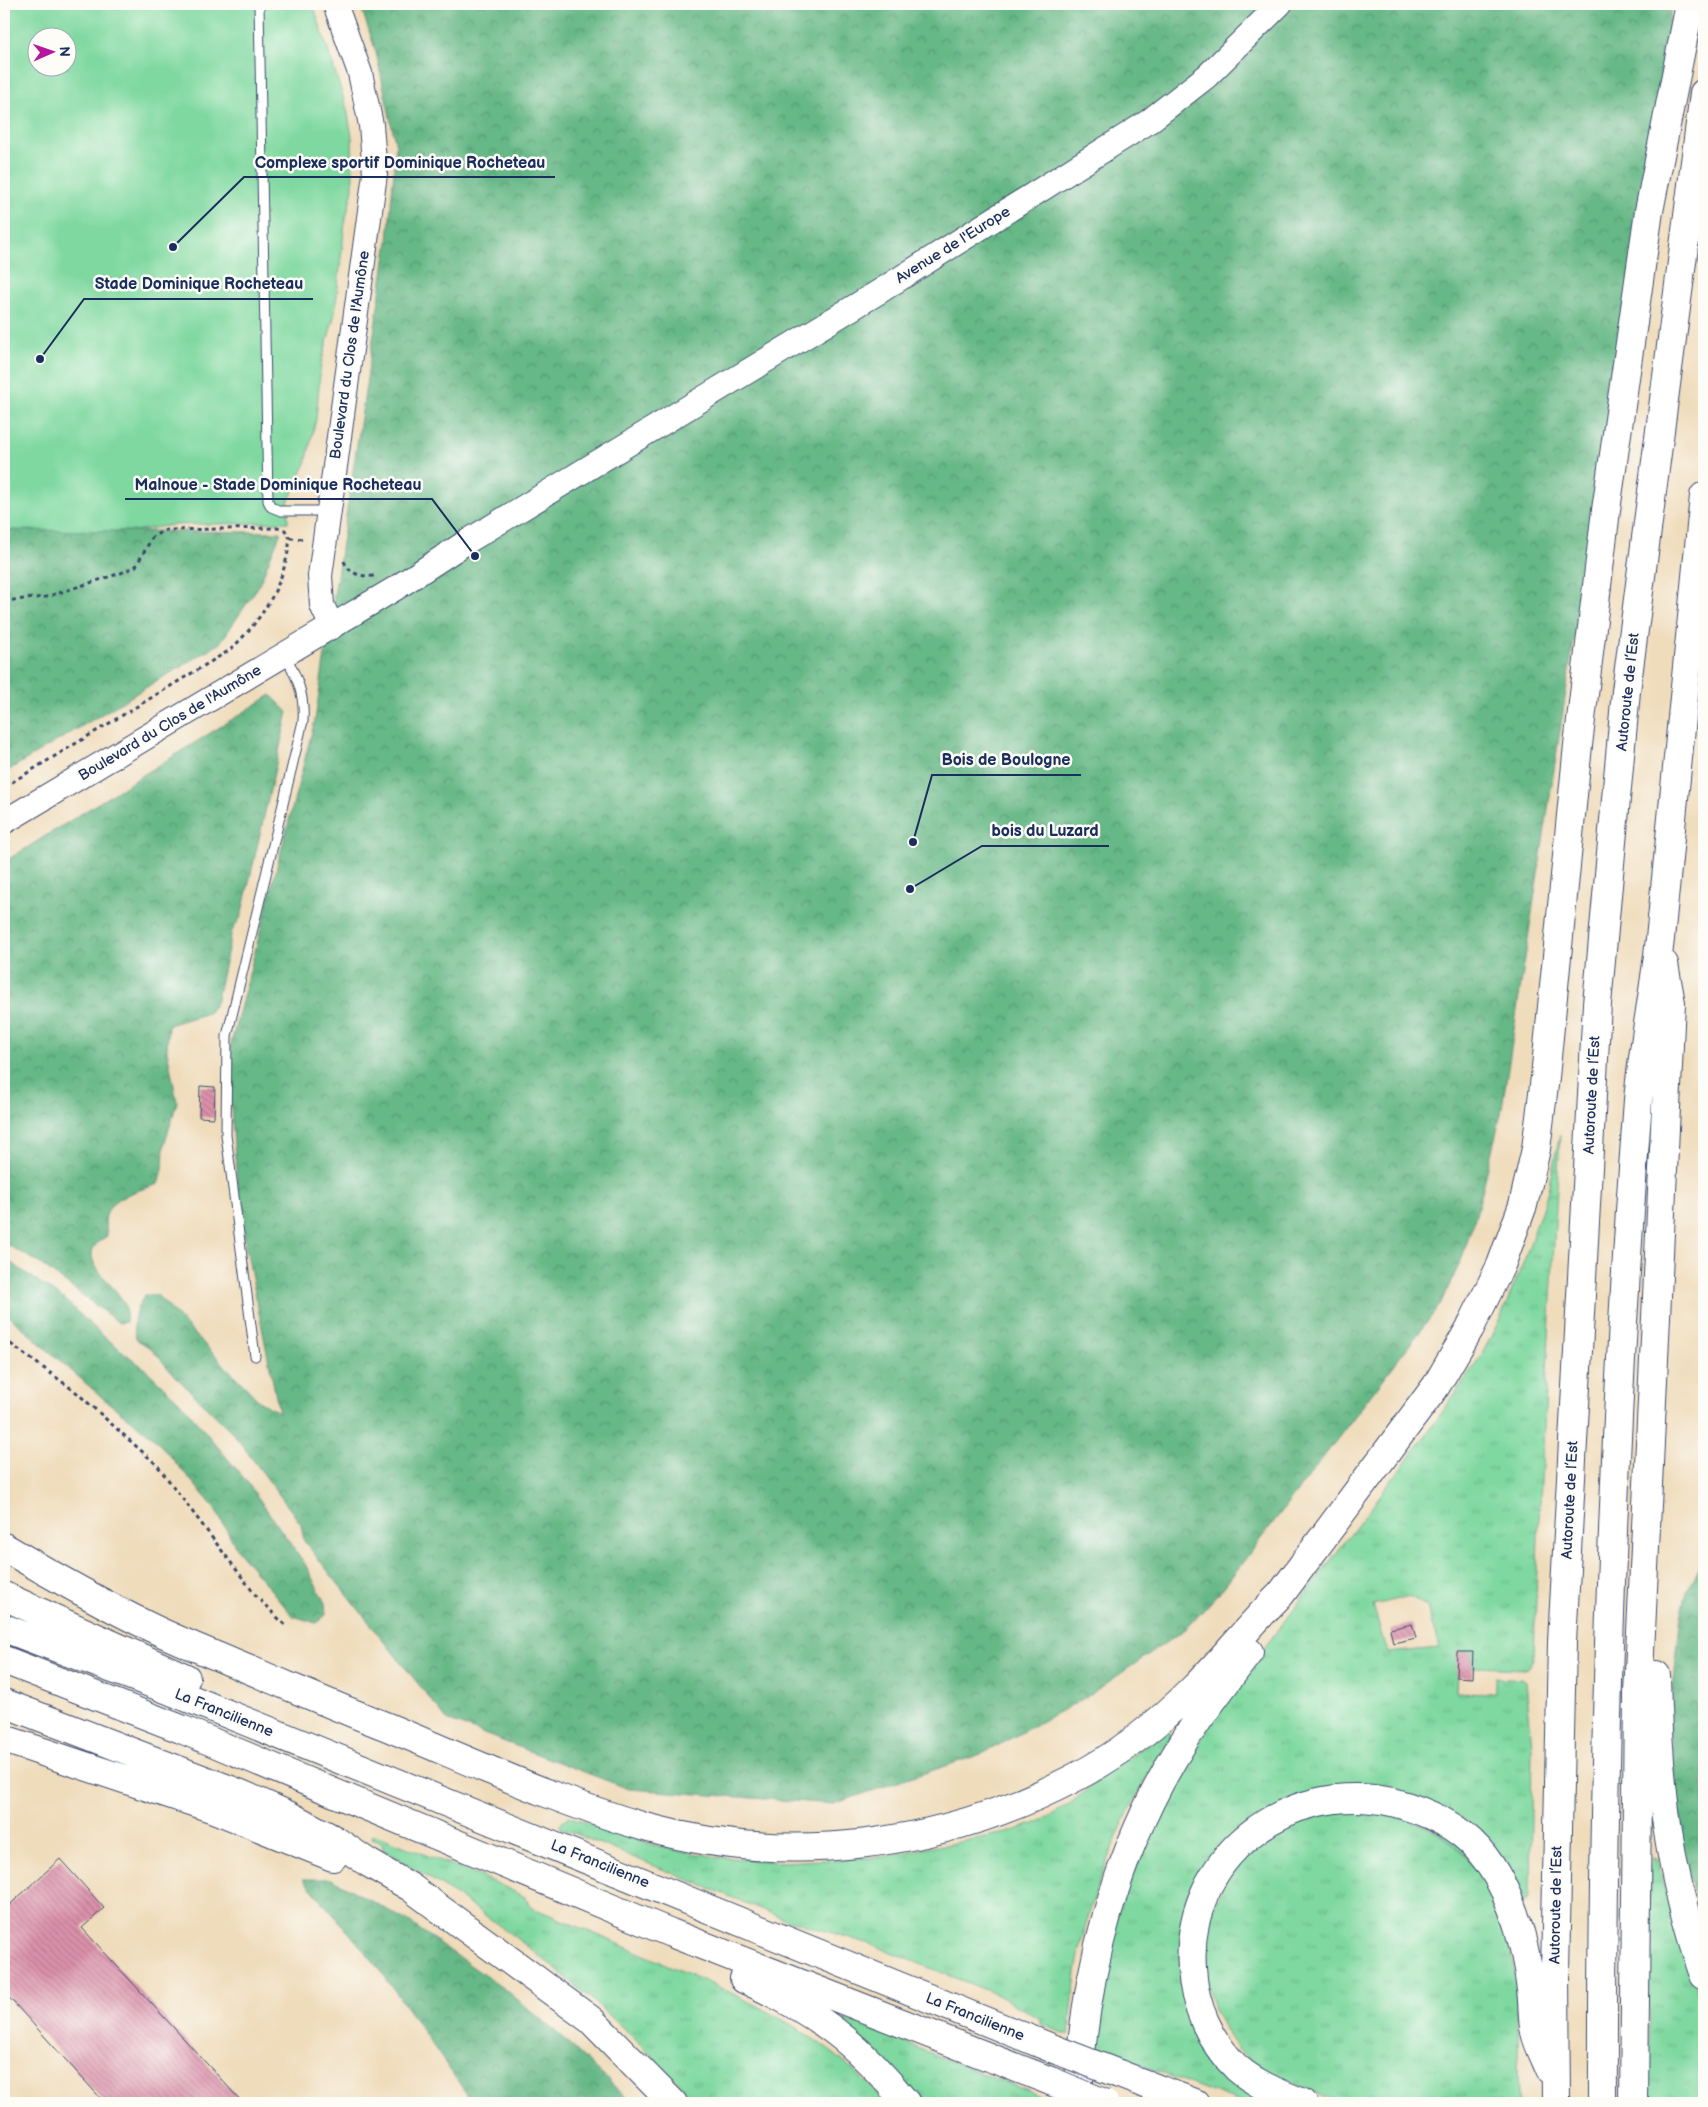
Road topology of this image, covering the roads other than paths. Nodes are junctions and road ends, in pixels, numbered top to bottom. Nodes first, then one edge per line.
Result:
1 (259, 4) edge
2 (335, 4) edge
3 (1280, 4) edge
4 (1690, 4) edge
5 (1704, 93) edge
6 (1704, 496) edge
7 (328, 510) junction
8 (332, 627) junction
9 (285, 654) junction
10 (4, 822) edge
11 (1660, 943) junction
12 (255, 1356) dead end
13 (4, 1527) edge
14 (1646, 1531) junction
15 (4, 1547) edge
16 (48, 1574) junction
17 (1281, 1594) junction
18 (4, 1596) edge
19 (4, 1628) edge
20 (4, 1660) edge
21 (4, 1703) edge
22 (240, 1719) junction
23 (4, 1739) edge
24 (367, 1862) junction
25 (670, 1933) junction
26 (1704, 1975) edge
27 (1556, 2093) edge
28 (673, 2103) edge
29 (906, 2103) edge
30 (1078, 2103) edge
31 (1104, 2103) edge
32 (1195, 2103) edge
33 (1303, 2103) edge
34 (1603, 2103) edge
35 (1634, 2103) edge

1 - 7 lane
2 - 7 main road, Boulevard du Clos de l'Aumône
3 - 8 main road, Avenue de l'Europe
4 - 17 highway
5 - 27 highway, Autoroute de l’Est
6 - 11 highway
7 - 8 main road, Boulevard du Clos de l'Aumône
8 - 9 main road, Boulevard du Clos de l'Aumône
9 - 10 main road, Boulevard du Clos de l'Aumône
9 - 12 lane
11 - 14 highway
11 - 34 highway
13 - 16 highway
14 - 26 highway
14 - 35 highway
15 - 16 highway
16 - 17 highway
17 - 30 highway
18 - 22 highway
19 - 22 highway, La Francilienne
20 - 25 highway, La Francilienne
21 - 24 highway
22 - 32 highway, La Francilienne, bridge
23 - 24 highway
24 - 28 highway
25 - 29 highway
25 - 31 highway, bridge
27 - 33 highway

